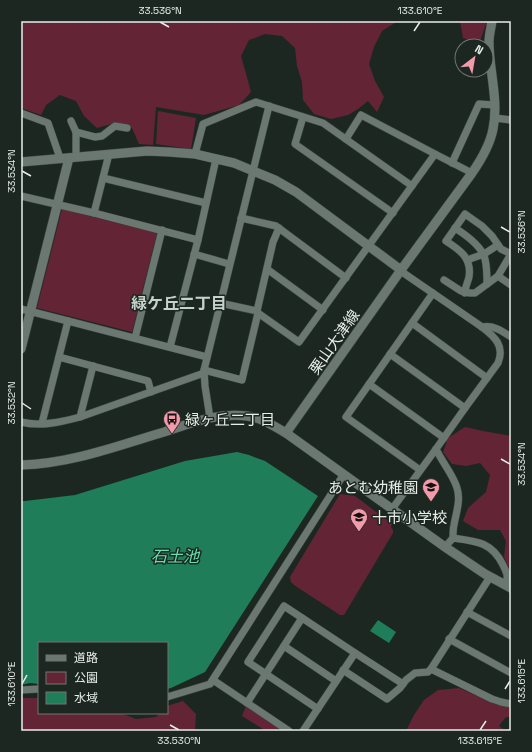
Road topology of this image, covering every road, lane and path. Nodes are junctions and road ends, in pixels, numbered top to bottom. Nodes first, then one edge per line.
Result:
1 (492, 21) edge
2 (495, 105) junction
3 (269, 106) junction
4 (21, 113) edge
5 (303, 117) junction
6 (495, 118) junction
7 (511, 120) edge
8 (71, 121) dead end
9 (126, 128) dead end
10 (76, 132) junction
11 (346, 139) junction
12 (109, 154) junction
13 (195, 154) junction
14 (436, 154) junction
15 (69, 158) junction
16 (216, 159) junction
17 (21, 162) edge
18 (452, 163) junction
19 (252, 170) junction
20 (472, 174) junction
21 (103, 178) junction
22 (412, 186) junction
23 (21, 196) edge
24 (206, 203) junction
25 (58, 204) junction
26 (94, 213) junction
27 (393, 213) junction
28 (240, 218) junction
29 (279, 228) junction
30 (456, 228) junction
31 (162, 230) junction
32 (198, 240) junction
33 (498, 245) junction
34 (369, 246) junction
35 (194, 254) junction
36 (484, 254) junction
37 (511, 254) edge
38 (467, 260) junction
39 (229, 264) junction
40 (267, 269) junction
41 (401, 270) junction
42 (498, 276) junction
43 (346, 278) junction
44 (444, 280) dead end
45 (486, 284) junction
46 (511, 284) edge
47 (434, 293) junction
48 (465, 293) junction
49 (220, 303) junction
50 (21, 309) edge
51 (322, 310) junction
52 (31, 312) junction
53 (258, 312) junction
54 (68, 320) junction
55 (412, 323) junction
56 (482, 327) junction
57 (511, 337) edge
58 (134, 338) junction
59 (170, 347) junction
60 (21, 349) edge
61 (390, 354) junction
62 (58, 357) junction
63 (207, 357) junction
64 (93, 366) junction
65 (204, 372) junction
66 (487, 378) junction
67 (369, 384) junction
68 (151, 392) junction
69 (465, 408) junction
70 (80, 417) junction
71 (210, 418) junction
72 (21, 422) edge
73 (42, 423) junction
74 (286, 433) junction
75 (444, 438) junction
76 (436, 449) junction
77 (21, 465) edge
78 (420, 470) junction
79 (344, 474) junction
80 (392, 508) junction
81 (453, 538) junction
82 (445, 547) junction
83 (490, 577) junction
84 (508, 587) edge
85 (467, 612) junction
86 (302, 618) junction
87 (511, 636) edge
88 (449, 639) junction
89 (284, 646) junction
90 (355, 653) junction
91 (431, 669) junction
92 (343, 670) junction
93 (511, 672) edge
94 (266, 674) junction
95 (213, 680) junction
96 (336, 681) junction
97 (403, 684) junction
98 (38, 689) edge
99 (21, 690) edge
100 (168, 697) edge
101 (247, 703) junction
102 (511, 704) edge
103 (318, 709) junction
104 (289, 731) edge
105 (303, 731) edge

1 - 2 street, 栗山大津線
2 - 6 street, 栗山大津線
2 - 18 street
3 - 5 street
3 - 13 street
3 - 19 street
4 - 15 street
5 - 11 street
5 - 27 street
6 - 7 street
6 - 20 street, 栗山大津線
8 - 10 street
9 - 10 street
10 - 15 street
11 - 14 street
11 - 22 street
12 - 13 street
12 - 15 street
12 - 21 street
13 - 16 street
14 - 18 street
14 - 22 street
15 - 17 street
15 - 25 street
16 - 19 street
16 - 24 street
18 - 20 street
19 - 28 street
19 - 34 street
20 - 41 street, 栗山大津線
21 - 24 street
21 - 26 street
22 - 27 street
23 - 25 street
24 - 32 street
25 - 26 street
25 - 52 street
26 - 31 street
27 - 34 street
28 - 29 street
28 - 39 street
29 - 40 street
29 - 43 street
30 - 33 street
30 - 36 street
30 - 38 street
31 - 32 street
31 - 58 street
32 - 35 street
33 - 36 street
33 - 37 street
34 - 41 street
34 - 43 street
35 - 39 street
35 - 59 street
36 - 38 street
36 - 45 street
37 - 42 street
38 - 48 street
39 - 49 street
40 - 51 street
40 - 53 street
41 - 47 street
41 - 74 street, 栗山大津線
42 - 45 street
42 - 46 street
43 - 51 street
44 - 48 street
45 - 48 street
47 - 55 street
47 - 56 street
49 - 53 street
49 - 63 street
50 - 52 street
51 - 53 street
52 - 54 street
52 - 60 street
53 - 65 street
54 - 58 street
54 - 62 street
55 - 61 street
55 - 66 street
56 - 57 street
56 - 66 street
58 - 59 street
59 - 63 street
61 - 67 street
61 - 69 street
62 - 64 street
62 - 73 street
63 - 65 street
64 - 68 street
64 - 70 street
65 - 68 street
65 - 71 street
66 - 69 street
67 - 75 street
67 - 78 street
68 - 70 street
69 - 75 street
70 - 73 street
71 - 74 street
71 - 77 street
72 - 73 street
74 - 79 street
75 - 76 street
76 - 78 street
76 - 81 street
78 - 80 street
79 - 80 street
79 - 95 street
80 - 82 street
81 - 82 street
81 - 84 street
82 - 83 street
83 - 84 street
83 - 85 street
85 - 87 street
85 - 88 street
86 - 89 street
86 - 90 street
86 - 94 street
88 - 91 street
88 - 93 street
89 - 94 street
89 - 96 street
90 - 92 street
90 - 97 street
91 - 97 street
91 - 102 street
92 - 96 street
92 - 97 street
94 - 101 street
94 - 103 street
95 - 100 street
95 - 101 street
96 - 103 street
98 - 99 street
101 - 104 street
103 - 105 street

